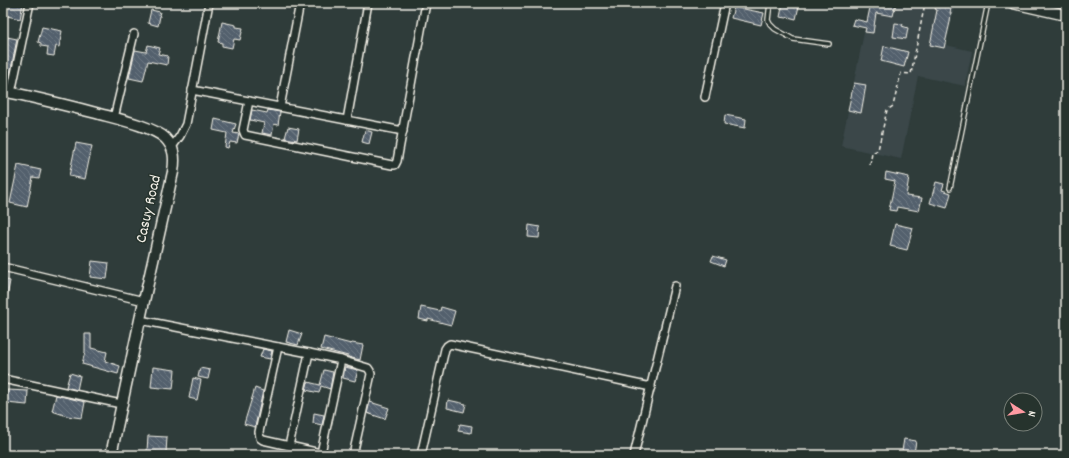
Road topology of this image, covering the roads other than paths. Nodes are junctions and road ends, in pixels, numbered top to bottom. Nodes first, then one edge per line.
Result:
1 (30, 3) edge
2 (209, 3) edge
3 (300, 3) edge
4 (368, 3) edge
5 (426, 3) edge
6 (725, 3) edge
7 (770, 3) edge
8 (988, 3) edge
9 (1013, 3) edge
10 (1066, 15) edge
11 (134, 34) dead end
12 (829, 44) dead end
13 (192, 90) junction
14 (7, 92) edge
15 (705, 98) dead end
16 (248, 101) junction
17 (280, 107) junction
18 (114, 118) junction
19 (347, 120) junction
20 (403, 131) junction
21 (172, 147) junction
22 (950, 188) dead end
23 (3, 267) edge
24 (675, 286) dead end
25 (144, 301) junction
26 (140, 320) junction
27 (278, 347) junction
28 (308, 353) junction
29 (341, 360) junction
30 (3, 379) edge
31 (651, 387) junction
32 (121, 404) junction
33 (289, 446) junction
34 (320, 453) junction
35 (111, 455) edge
36 (329, 455) edge
37 (354, 455) edge
38 (421, 455) edge
39 (634, 455) edge

1 - 14 street
2 - 13 street
3 - 17 street
4 - 19 street
5 - 20 street
6 - 15 street
7 - 12 lane
8 - 22 lane
9 - 10 street
11 - 18 street
13 - 16 street
13 - 21 street
14 - 18 street
16 - 17 street
16 - 20 street
17 - 19 street
18 - 21 street
19 - 20 street
21 - 25 street, Casuy Road
23 - 25 street
24 - 31 street
25 - 26 street, Casuy Road
26 - 27 street
26 - 32 street, Casuy Road
27 - 28 street
27 - 33 street
28 - 29 street
28 - 33 street
29 - 34 street
29 - 37 street
30 - 32 street
31 - 38 street
31 - 39 street
32 - 35 street, Casuy Road
33 - 34 street
34 - 36 street

